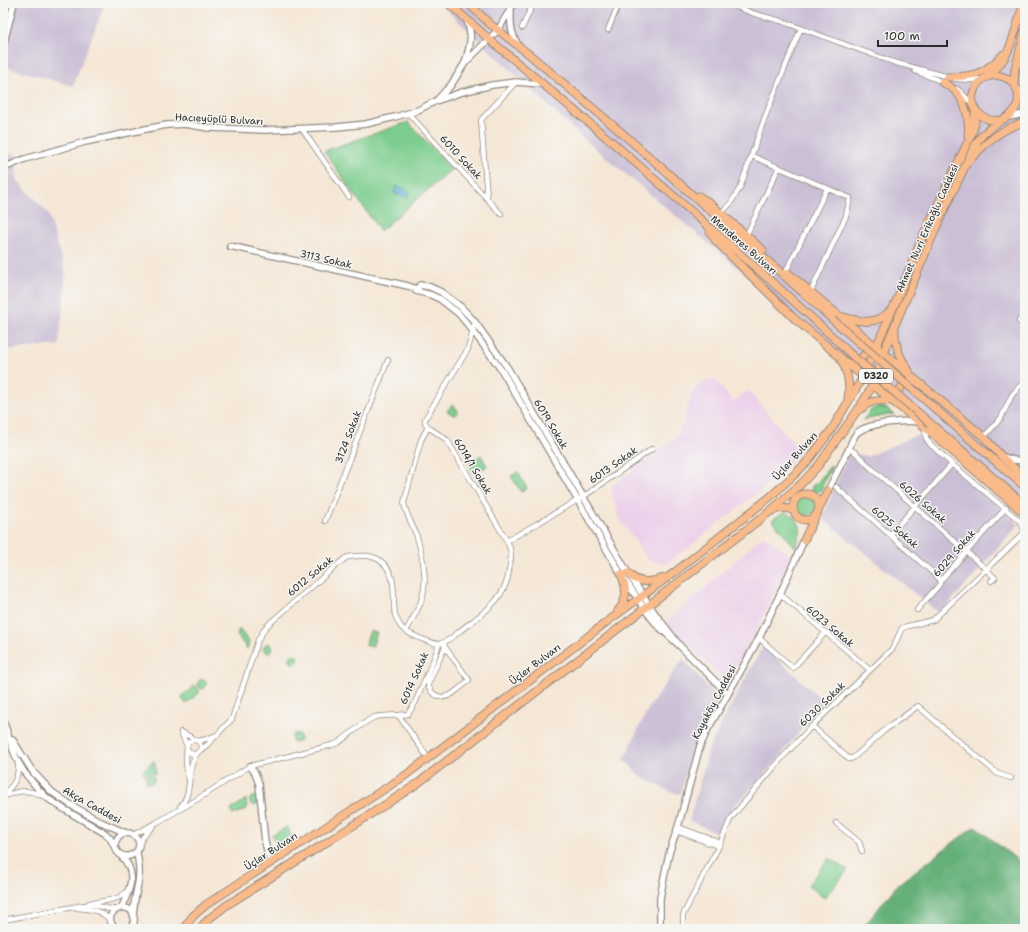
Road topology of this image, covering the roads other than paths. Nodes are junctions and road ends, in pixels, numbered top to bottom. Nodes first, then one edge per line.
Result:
1 (14, 3) edge
2 (448, 3) edge
3 (468, 3) edge
4 (479, 3) edge
5 (487, 3) edge
6 (514, 3) edge
7 (532, 3) edge
8 (619, 3) edge
9 (727, 3) edge
10 (1024, 3) edge
11 (511, 9) junction
12 (467, 20) junction
13 (522, 28) dead end
14 (802, 28) junction
15 (498, 30) junction
16 (608, 30) dead end
17 (1025, 31) edge
18 (1025, 35) edge
19 (489, 39) junction
20 (3, 46) edge
21 (518, 46) junction
22 (1010, 46) junction
23 (465, 63) junction
24 (906, 66) junction
25 (1025, 75) edge
26 (948, 77) junction
27 (985, 77) junction
28 (516, 82) junction
29 (942, 82) junction
30 (541, 84) junction
31 (1015, 86) junction
32 (1025, 97) edge
33 (436, 101) junction
34 (974, 107) junction
35 (408, 113) junction
36 (1025, 114) edge
37 (1005, 119) junction
38 (1025, 122) edge
39 (302, 129) junction
40 (966, 146) junction
41 (752, 156) junction
42 (965, 166) junction
43 (779, 167) junction
44 (3, 169) edge
45 (827, 189) junction
46 (348, 197) dead end
47 (486, 198) junction
48 (500, 214) dead end
49 (719, 215) junction
50 (706, 225) junction
51 (746, 236) junction
52 (230, 246) dead end
53 (786, 271) junction
54 (418, 289) junction
55 (810, 291) junction
56 (892, 308) junction
57 (835, 317) junction
58 (1019, 321) dead end
59 (475, 322) junction
60 (896, 323) junction
61 (1025, 327) edge
62 (473, 331) junction
63 (862, 335) junction
64 (876, 346) junction
65 (883, 352) junction
66 (838, 356) junction
67 (388, 360) dead end
68 (912, 376) junction
69 (863, 377) junction
70 (1025, 380) edge
71 (921, 384) junction
72 (873, 385) junction
73 (892, 401) junction
74 (847, 405) junction
75 (900, 407) junction
76 (857, 411) junction
77 (925, 424) junction
78 (428, 427) junction
79 (984, 438) junction
80 (652, 449) dead end
81 (849, 449) junction
82 (1002, 456) junction
83 (1025, 461) edge
84 (952, 464) junction
85 (808, 477) junction
86 (1025, 478) edge
87 (836, 487) dead end
88 (1025, 487) edge
89 (827, 490) junction
90 (813, 496) junction
91 (583, 497) junction
92 (577, 500) junction
93 (915, 507) junction
94 (1006, 508) junction
95 (1024, 510) edge
96 (794, 511) junction
97 (768, 513) junction
98 (817, 513) junction
99 (801, 518) junction
100 (1025, 520) edge
101 (325, 521) dead end
102 (1024, 530) edge
103 (890, 535) junction
104 (804, 540) junction
105 (507, 541) junction
106 (967, 551) junction
107 (986, 569) junction
108 (675, 572) junction
109 (625, 574) junction
110 (941, 580) junction
111 (991, 581) dead end
112 (780, 594) junction
113 (640, 597) junction
114 (646, 606) junction
115 (917, 610) dead end
116 (608, 621) junction
117 (406, 631) junction
118 (825, 633) junction
119 (759, 638) junction
120 (442, 645) junction
121 (870, 670) junction
122 (728, 694) junction
123 (399, 716) junction
124 (3, 720) edge
125 (812, 726) junction
126 (8, 734) junction
127 (215, 736) junction
128 (196, 740) junction
129 (187, 746) junction
130 (198, 751) junction
131 (428, 758) junction
132 (18, 762) junction
133 (250, 766) junction
134 (1011, 778) dead end
135 (189, 779) junction
136 (3, 796) edge
137 (47, 798) junction
138 (175, 812) junction
139 (156, 823) junction
140 (836, 824) dead end
141 (677, 829) junction
142 (126, 833) junction
143 (133, 834) junction
144 (720, 844) junction
145 (115, 848) junction
146 (138, 850) junction
147 (862, 851) dead end
148 (120, 854) junction
149 (270, 863) junction
150 (129, 888) junction
151 (79, 905) junction
152 (122, 907) junction
153 (68, 908) junction
154 (115, 910) junction
155 (133, 914) junction
156 (4, 920) edge
157 (134, 920) junction
158 (111, 923) junction
159 (116, 929) edge
160 (129, 929) edge
161 (137, 929) edge
162 (183, 929) edge
163 (199, 929) edge
164 (660, 929) edge
165 (683, 929) edge

1 - 20 street
2 - 12 main road, Menderes Bulvarı
3 - 15 main road
4 - 5 street
6 - 11 street
7 - 13 street
8 - 16 street
9 - 14 street
10 - 22 main road
11 - 15 street
11 - 21 street
12 - 19 main road, Menderes Bulvarı
12 - 23 street
14 - 24 street
14 - 41 street
15 - 19 street
15 - 21 main road
17 - 31 main road
18 - 25 main road
19 - 23 street
19 - 30 main road, Menderes Bulvarı
21 - 49 main road
22 - 26 main road
22 - 27 main road
23 - 33 street
24 - 26 street
24 - 29 street
26 - 27 street
27 - 31 main road
27 - 34 main road
28 - 30 street, Hacıeyüplü Bulvarı
28 - 33 street, Hacıeyüplü Bulvarı
28 - 47 street
29 - 34 street
29 - 40 main road
30 - 50 main road, Menderes Bulvarı
31 - 32 street
31 - 37 main road
33 - 35 street, Hacıeyüplü Bulvarı
34 - 37 main road
34 - 40 main road, Ahmet Nuri Erikoğlu Caddesi
35 - 39 street, Hacıeyüplü Bulvarı
35 - 47 street, 6010 Sokak
36 - 37 street
37 - 42 main road, Ahmet Nuri Erikoğlu Caddesi
38 - 42 main road
39 - 44 street, Hacıeyüplü Bulvarı
39 - 46 street
40 - 56 main road, Ahmet Nuri Erikoğlu Caddesi
41 - 43 street
41 - 49 street
42 - 60 main road, Ahmet Nuri Erikoğlu Caddesi
43 - 45 street
43 - 51 street
45 - 53 street
45 - 55 street
47 - 48 street, 6010 Sokak
49 - 51 main road
49 - 57 main road, Menderes Bulvarı
50 - 66 main road
50 - 77 main road, Menderes Bulvarı / D320, bridge
51 - 53 main road
52 - 54 street, 3113 Sokak
53 - 55 main road
54 - 59 street, 6019 Sokak
54 - 62 street, 6019 Sokak
55 - 57 main road
56 - 57 main road
56 - 64 main road, Ahmet Nuri Erikoğlu Caddesi
57 - 63 main road
57 - 88 main road, Menderes Bulvarı / D320, bridge
58 - 61 street
59 - 62 street
59 - 91 street, 6019 Sokak
60 - 65 main road, Ahmet Nuri Erikoğlu Caddesi
60 - 68 main road
62 - 78 street
62 - 92 street, 6019 Sokak
63 - 64 main road
63 - 66 main road
64 - 65 main road
64 - 69 main road, Ahmet Nuri Erikoğlu Caddesi
65 - 68 main road
65 - 72 main road, Ahmet Nuri Erikoğlu Caddesi
66 - 69 main road
66 - 74 main road
67 - 101 street, 3124 Sokak
68 - 71 main road
69 - 72 main road
69 - 74 main road, Üçler Bulvarı
70 - 79 street
71 - 75 main road
71 - 79 main road
72 - 73 main road
72 - 76 main road
73 - 75 main road
73 - 76 main road
74 - 108 main road, Üçler Bulvarı
75 - 77 main road
76 - 85 main road
77 - 81 street
77 - 84 street
77 - 95 main road, Menderes Bulvarı / D320
78 - 105 street, 6014/1 Sokak
78 - 117 street
79 - 82 main road
80 - 91 street, 6013 Sokak
81 - 89 street
81 - 93 street, 6026 Sokak
82 - 83 street
82 - 86 main road
84 - 93 street
84 - 94 street
85 - 90 main road
85 - 97 main road
87 - 103 street, 6025 Sokak
89 - 90 main road
89 - 98 main road
90 - 96 main road
90 - 98 main road
91 - 92 street
91 - 109 street, 6019 Sokak
92 - 105 street
92 - 109 street, 6019 Sokak
93 - 103 street
93 - 106 street, 6026 Sokak
94 - 102 street
94 - 106 street, 6029 Sokak
95 - 100 street
96 - 97 main road
96 - 99 main road
97 - 114 main road
98 - 99 main road
98 - 104 main road
99 - 104 main road
102 - 107 street, 6030 Sokak
103 - 110 street, 6025 Sokak
104 - 112 street, Kayaköy Caddesi
105 - 120 street
106 - 107 street, 6026 Sokak
106 - 110 street, 6029 Sokak
107 - 111 street
107 - 121 street, 6030 Sokak
108 - 109 main road
108 - 113 main road, Üçler Bulvarı
109 - 113 street, 6019 Sokak
109 - 116 main road
110 - 115 street, 6029 Sokak
112 - 118 street, 6023 Sokak
112 - 119 street, Kayaköy Caddesi
113 - 114 street, 6019 Sokak
113 - 116 main road, Üçler Bulvarı
114 - 122 street, 6019 Sokak
114 - 163 main road
116 - 131 main road, Üçler Bulvarı
117 - 120 street
117 - 127 street, 6012 Sokak
118 - 119 street
118 - 121 street, 6023 Sokak
119 - 122 street, Kayaköy Caddesi
120 - 120 street
120 - 123 street, 6014 Sokak
121 - 125 street, 6030 Sokak
122 - 141 street, Kayaköy Caddesi
123 - 131 street
123 - 133 street, 6014 Sokak
124 - 126 street, Akça Caddesi
125 - 134 street
125 - 144 street, 6030 Sokak
126 - 132 street, Akça Caddesi
126 - 142 street, Akça Caddesi
127 - 128 street, 6012 Sokak
127 - 130 street, 6012 Sokak
128 - 129 street, 6012 Sokak
128 - 129 street
128 - 130 street
129 - 130 street
129 - 135 street, 6012 Sokak
130 - 135 street, 6012 Sokak
131 - 149 main road, Üçler Bulvarı
132 - 136 street
132 - 137 street, Akça Caddesi
133 - 138 street, 6014 Sokak
133 - 149 street
135 - 138 street, 6012 Sokak
136 - 137 street
137 - 145 street, Akça Caddesi
138 - 139 street, 6014 Sokak
139 - 143 street, 6014 Sokak
139 - 146 street, 6014 Sokak
140 - 147 street
141 - 144 street
141 - 164 street, Kayaköy Caddesi
142 - 143 street, Akça Caddesi
142 - 145 street, Akça Caddesi
143 - 146 street
144 - 165 street, 6030 Sokak
145 - 148 street, Akça Caddesi
146 - 148 street
146 - 155 street
148 - 150 street, Akça Caddesi
149 - 162 main road, Üçler Bulvarı
150 - 151 street
150 - 152 street, Akça Caddesi
151 - 153 street
151 - 154 street
152 - 154 street
152 - 155 street
153 - 156 street
153 - 158 street
154 - 158 street
155 - 157 street
157 - 160 street
157 - 161 street
158 - 159 street

